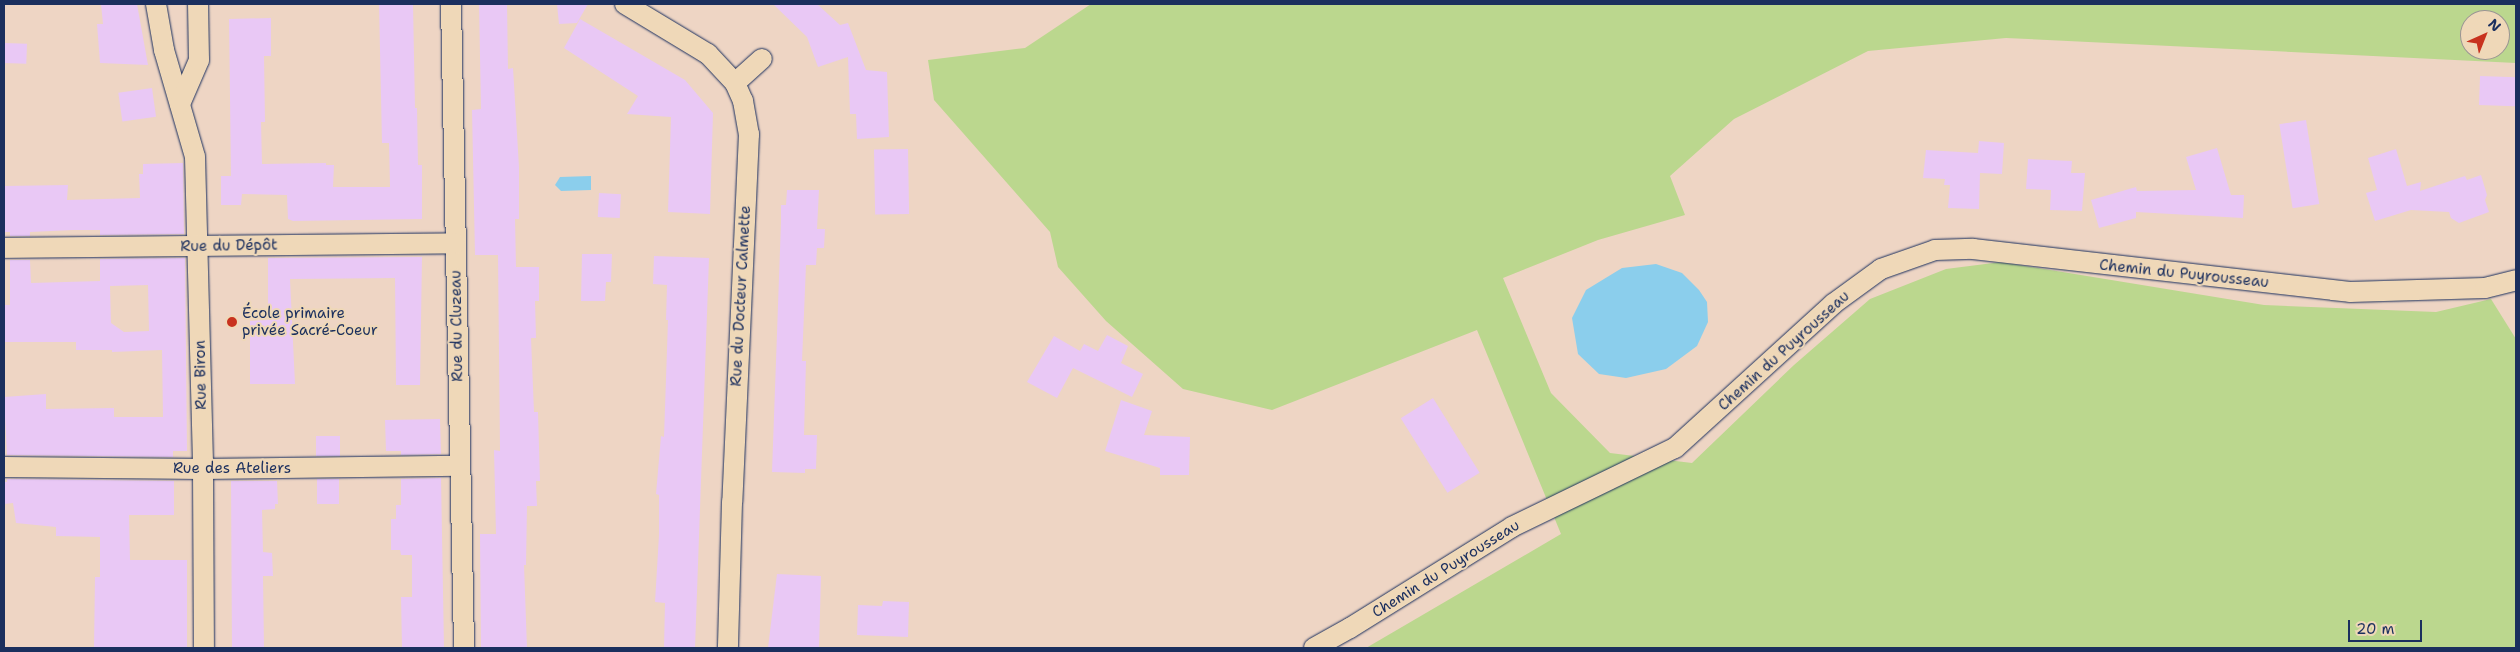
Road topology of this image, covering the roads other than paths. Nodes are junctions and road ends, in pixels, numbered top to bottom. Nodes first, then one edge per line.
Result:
1 (156, 4) edge
2 (198, 4) edge
3 (451, 4) edge
4 (625, 4) edge
5 (762, 58) dead end
6 (735, 83) junction
7 (180, 104) junction
8 (455, 243) junction
9 (198, 246) junction
10 (4, 248) edge
11 (2516, 280) edge
12 (460, 466) junction
13 (4, 467) edge
14 (203, 470) junction
15 (204, 648) edge
16 (464, 648) edge
17 (728, 648) edge
18 (1314, 648) edge

1 - 7 street, Rue Biron
2 - 7 street
3 - 8 street, Rue du Cluzeau
4 - 6 street, Rue du Docteur Calmette
5 - 6 street
6 - 17 street, Rue du Docteur Calmette
7 - 9 street, Rue Biron
8 - 9 street, Rue du Dépôt
8 - 12 street, Rue du Cluzeau
9 - 10 street, Rue du Dépôt
9 - 14 street, Rue Biron
11 - 18 street, Chemin du Puyrousseau
12 - 14 street, Rue des Ateliers
12 - 16 street, Rue du Cluzeau
13 - 14 street, Rue des Ateliers
14 - 15 street, Rue Biron

